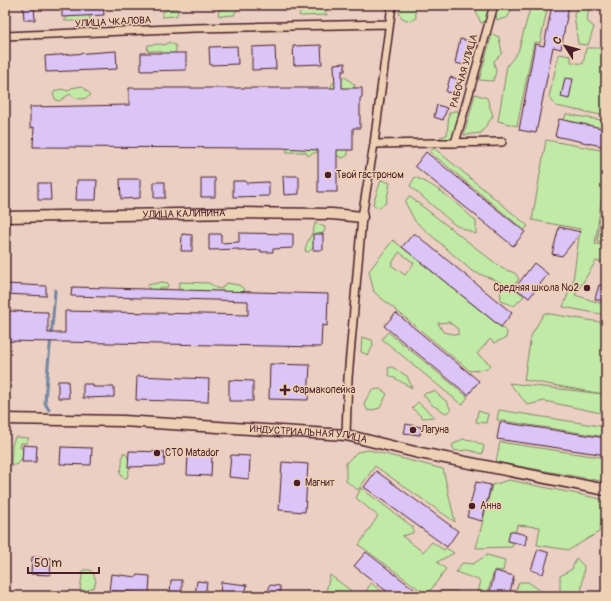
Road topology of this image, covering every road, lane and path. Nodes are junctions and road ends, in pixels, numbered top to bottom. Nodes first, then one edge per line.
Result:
1 (392, 5) edge
2 (494, 5) edge
3 (389, 24) junction
4 (5, 36) edge
5 (502, 142) dead end
6 (455, 143) junction
7 (374, 144) junction
8 (362, 216) junction
9 (5, 217) edge
10 (5, 419) edge
11 (346, 435) junction
12 (606, 490) edge

1 - 3 street
2 - 6 street, РАБОЧАЯ УЛИЦА
3 - 4 street, УЛИЦА ЧКАЛОВА
3 - 7 street
5 - 6 street
6 - 7 street
7 - 8 street
8 - 9 street, УЛИЦА КАЛИНИНА
8 - 11 street
10 - 11 street, ИНДУСТРИАЛЬНАЯ УЛИЦА
11 - 12 street, ИНДУСТРИАЛЬНАЯ УЛИЦА

